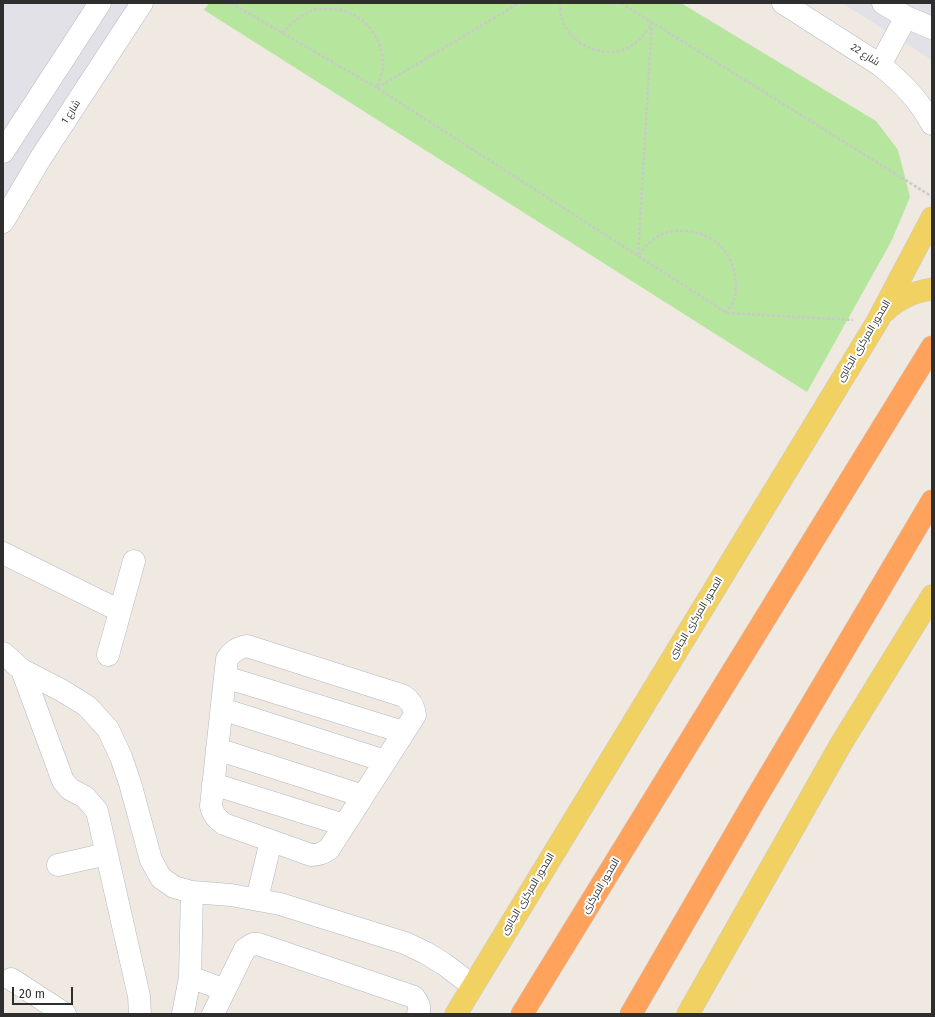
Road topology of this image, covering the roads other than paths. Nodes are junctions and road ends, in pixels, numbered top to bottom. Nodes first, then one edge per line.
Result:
1 (100, 3) edge
2 (142, 3) edge
3 (783, 3) edge
4 (883, 3) edge
5 (906, 17) junction
6 (932, 28) edge
7 (880, 65) junction
8 (932, 124) edge
9 (3, 152) edge
10 (932, 218) edge
11 (3, 222) edge
12 (932, 289) edge
13 (880, 317) junction
14 (932, 347) edge
15 (932, 501) edge
16 (3, 553) edge
17 (134, 561) dead end
18 (932, 596) edge
19 (120, 611) junction
20 (3, 653) edge
21 (108, 655) dead end
22 (22, 670) junction
23 (226, 677) junction
24 (222, 709) junction
25 (404, 732) junction
26 (217, 749) junction
27 (385, 761) junction
28 (214, 784) junction
29 (363, 796) junction
30 (344, 825) junction
31 (271, 841) junction
32 (107, 854) junction
33 (58, 865) dead end
34 (192, 892) junction
35 (257, 899) junction
36 (190, 977) junction
37 (11, 979) dead end
38 (472, 986) junction
39 (225, 990) junction
40 (65, 1014) edge
41 (140, 1014) edge
42 (183, 1014) edge
43 (214, 1014) edge
44 (418, 1014) edge
45 (456, 1014) edge
46 (522, 1014) edge
47 (631, 1014) edge
48 (688, 1014) edge

1 - 9 street
2 - 11 street, شارع 1
3 - 7 street, شارع 22
4 - 5 street
5 - 6 street
5 - 7 street
7 - 8 street, شارع 22
10 - 13 main road, المحور المركزى الجانبى
12 - 13 main road
13 - 38 main road, المحور المركزى الجانبى
14 - 46 highway, المحور المركزى
15 - 47 highway
16 - 19 street
17 - 19 street
18 - 48 main road
19 - 21 street
20 - 22 street
22 - 32 street
22 - 34 street
23 - 24 street
23 - 25 street
23 - 25 street
24 - 26 street
24 - 27 street
25 - 27 street
26 - 28 street
26 - 29 street
27 - 29 street
28 - 30 street
28 - 31 street
29 - 30 street
30 - 31 street
31 - 35 street
32 - 33 street
32 - 41 street
34 - 35 street
34 - 36 street
35 - 38 street
36 - 39 street
36 - 42 street
37 - 40 street
38 - 45 main road, المحور المركزى الجانبى
39 - 43 street
39 - 44 street

